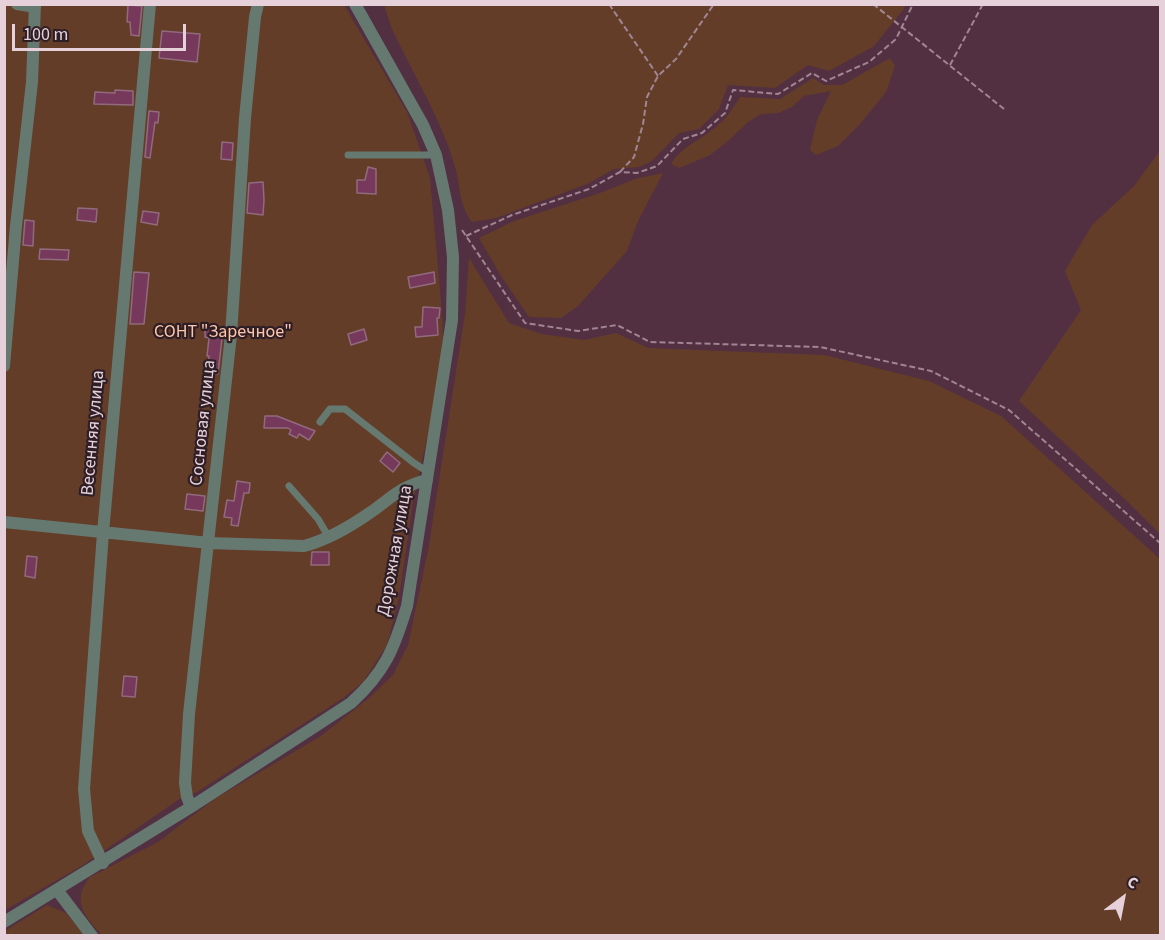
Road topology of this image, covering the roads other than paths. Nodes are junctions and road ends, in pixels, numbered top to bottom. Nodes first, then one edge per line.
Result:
1 (17, 4) edge
2 (150, 4) edge
3 (258, 4) edge
4 (355, 4) edge
5 (35, 6) edge
6 (348, 155) dead end
7 (436, 155) junction
8 (4, 366) edge
9 (320, 422) dead end
10 (427, 476) junction
11 (290, 486) dead end
12 (4, 522) edge
13 (103, 533) junction
14 (328, 536) junction
15 (209, 543) junction
16 (191, 807) junction
17 (103, 863) junction
18 (57, 890) junction
19 (4, 922) edge
20 (92, 936) edge

1 - 5 street
2 - 13 street, Весенняя улица
3 - 15 street, Сосновая улица
4 - 7 street, Дорожная улица
5 - 8 street
6 - 7 lane
7 - 10 street, Дорожная улица
9 - 10 lane
10 - 14 street
10 - 16 street, Дорожная улица
11 - 14 lane
12 - 13 street
13 - 15 street
13 - 17 street, Весенняя улица
14 - 15 street
15 - 16 street, Сосновая улица
16 - 17 street, Дорожная улица
17 - 18 street, Дорожная улица
18 - 19 street, Дорожная улица
18 - 20 street

